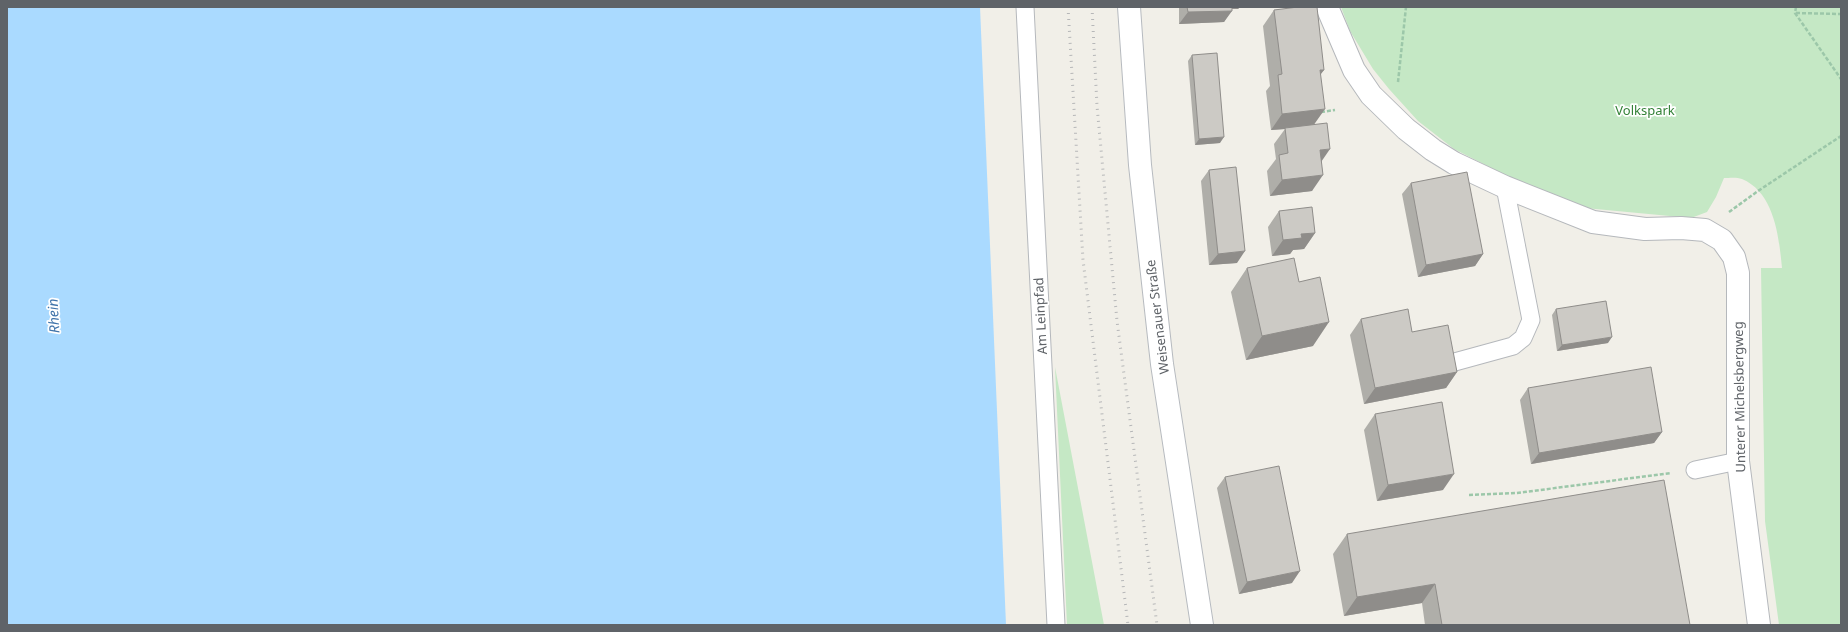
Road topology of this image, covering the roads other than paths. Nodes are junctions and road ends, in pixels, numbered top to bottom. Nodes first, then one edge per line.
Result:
1 (1025, 7) edge
2 (1129, 7) edge
3 (1327, 7) edge
4 (1505, 187) junction
5 (1451, 363) edge
6 (1738, 461) junction
7 (1694, 470) road end
8 (1056, 625) edge
9 (1202, 625) edge
10 (1759, 625) edge

1 - 8 lane, Am Leinpfad
2 - 9 street, Weisenauer Straße
3 - 4 street
4 - 5 lane
4 - 6 street, Unterer Michelsbergweg
6 - 7 lane
6 - 10 street, Unterer Michelsbergweg

